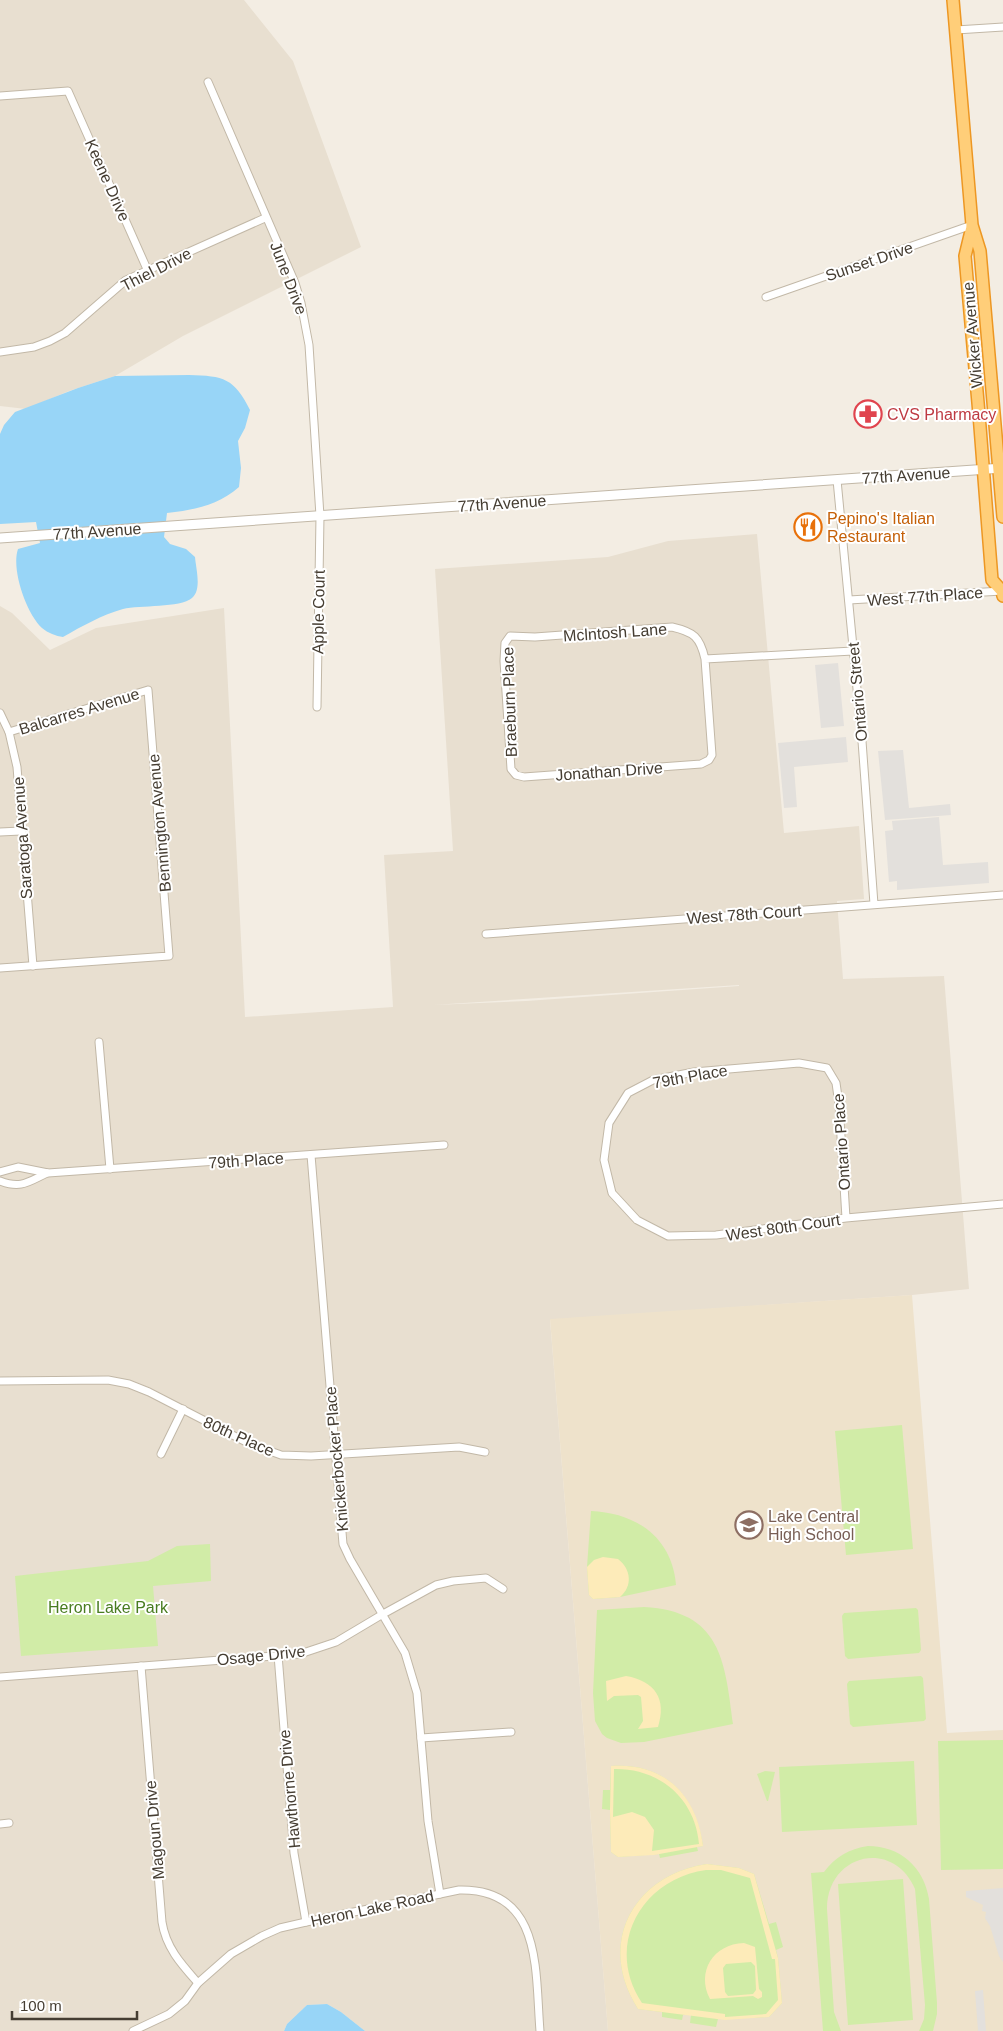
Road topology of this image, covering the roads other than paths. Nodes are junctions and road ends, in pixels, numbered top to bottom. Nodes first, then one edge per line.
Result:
1 (953, 0) edge
2 (1003, 27) edge
3 (956, 30) junction
4 (208, 82) dead end
5 (0, 96) edge
6 (265, 218) junction
7 (972, 225) junction
8 (147, 269) junction
9 (766, 297) dead end
10 (0, 352) edge
11 (1001, 468) edge
12 (983, 469) junction
13 (837, 480) junction
14 (320, 516) junction
15 (1003, 518) edge
16 (0, 538) edge
17 (1003, 592) edge
18 (848, 600) junction
19 (510, 636) joint
20 (853, 652) junction
21 (705, 659) junction
22 (148, 690) joint
23 (317, 707) dead end
24 (0, 713) edge
25 (9, 732) junction
26 (709, 760) joint
27 (511, 769) joint
28 (21, 830) junction
29 (0, 832) edge
30 (1003, 895) edge
31 (874, 904) junction
32 (486, 934) dead end
33 (33, 966) junction
34 (0, 968) edge
35 (99, 1042) dead end
36 (827, 1068) joint
37 (444, 1145) dead end
38 (312, 1155) junction
39 (604, 1160) joint
40 (110, 1168) junction
41 (0, 1172) edge
42 (48, 1173) junction
43 (0, 1181) edge
44 (1003, 1204) edge
45 (846, 1218) junction
46 (0, 1382) edge
47 (184, 1410) junction
48 (485, 1452) dead end
49 (161, 1454) dead end
50 (336, 1454) junction
51 (503, 1589) dead end
52 (382, 1614) junction
53 (278, 1656) junction
54 (141, 1666) junction
55 (0, 1677) edge
56 (511, 1732) dead end
57 (421, 1738) junction
58 (9, 1822) dead end
59 (0, 1824) edge
60 (440, 1894) junction
61 (306, 1922) junction
62 (198, 1983) junction
63 (134, 2031) edge
64 (540, 2031) edge

1 - 3 highway, Wicker Avenue
2 - 3 street
3 - 7 highway, Wicker Avenue
4 - 6 street, June Drive
5 - 8 street, Keene Drive
6 - 8 street, Thiel Drive
6 - 14 street, June Drive
7 - 9 street, Sunset Drive
7 - 11 highway, Wicker Avenue
7 - 12 highway, Wicker Avenue
8 - 10 street, Thiel Drive
11 - 12 street, 77th Avenue
11 - 15 highway, Wicker Avenue
12 - 13 street, 77th Avenue
12 - 17 highway, Wicker Avenue
13 - 14 street, 77th Avenue
13 - 18 street, Ontario Street
14 - 16 street, 77th Avenue
14 - 23 street, Apple Court
17 - 18 street, West 77th Place
18 - 20 street, Ontario Street
19 - 21 street, Mclntosh Lane
19 - 27 street, Braeburn Place
20 - 21 street
20 - 31 street, Ontario Street
21 - 26 street, Mclntosh Lane
22 - 25 street, Balcarres Avenue
22 - 33 street, Bennington Avenue
24 - 25 street, Saratoga Avenue
25 - 28 street, Saratoga Avenue
26 - 27 street, Jonathan Drive
28 - 29 street
28 - 33 street, Saratoga Avenue
30 - 31 street, West 78th Court
31 - 32 street, West 78th Court
33 - 34 street
35 - 40 street
36 - 39 street, 79th Place
36 - 45 street, Ontario Place
37 - 38 street, 79th Place
38 - 40 street, 79th Place
38 - 50 street, Knickerbocker Place
39 - 45 street, West 80th Court
40 - 42 street, 79th Place
41 - 42 street, 79th Place
42 - 43 street, 79th Place
44 - 45 street, West 80th Court
46 - 47 street, 80th Place
47 - 49 street
47 - 50 street, 80th Place
48 - 50 street, 80th Place
50 - 52 street, Knickerbocker Place
51 - 52 street, Osage Drive
52 - 53 street, Osage Drive
52 - 57 street, Knickerbocker Place
53 - 54 street, Osage Drive
53 - 61 street, Hawthorne Drive
54 - 55 street, Osage Drive
54 - 62 street, Magoun Drive
56 - 57 street
57 - 60 street, Knickerbocker Place
58 - 59 street
60 - 61 street, Heron Lake Road
60 - 64 street, Heron Lake Road
61 - 62 street, Heron Lake Road
62 - 63 street, Heron Lake Road

